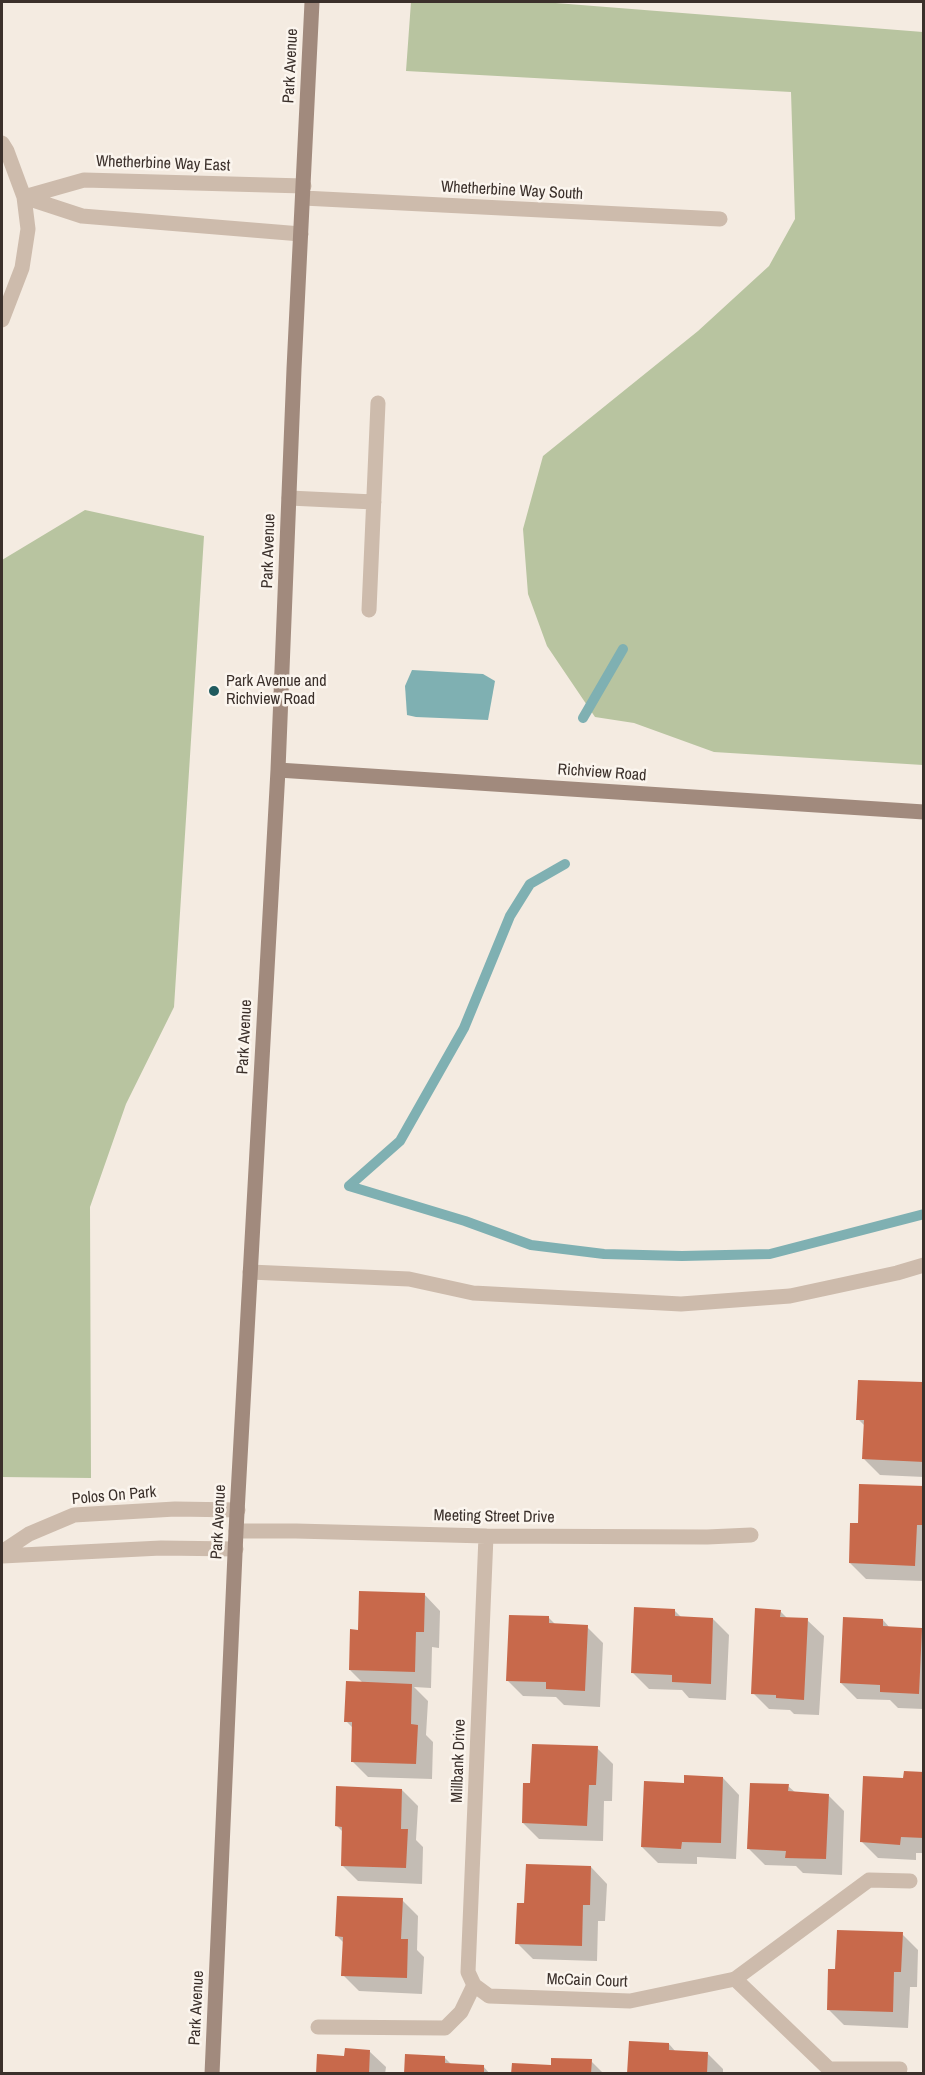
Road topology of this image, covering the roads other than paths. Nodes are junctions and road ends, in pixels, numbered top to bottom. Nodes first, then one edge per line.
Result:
1 (312, 2) edge
2 (2, 143) edge
3 (303, 192) junction
4 (24, 197) junction
5 (720, 219) dead end
6 (301, 234) junction
7 (2, 320) edge
8 (378, 403) dead end
9 (289, 498) junction
10 (374, 502) junction
11 (369, 610) dead end
12 (278, 770) junction
13 (924, 812) edge
14 (924, 1264) edge
15 (250, 1272) junction
16 (238, 1510) junction
17 (236, 1531) junction
18 (751, 1535) dead end
19 (486, 1536) junction
20 (236, 1549) junction
21 (2, 1554) edge
22 (910, 1881) dead end
23 (735, 1979) junction
24 (474, 1985) junction
25 (318, 2027) dead end
26 (900, 2069) dead end
27 (212, 2073) edge

1 - 3 main road, Park Avenue
2 - 4 street
3 - 4 street, Whetherbine Way East
3 - 5 street, Whetherbine Way South
3 - 6 main road, Park Avenue
4 - 6 street
4 - 7 street
6 - 9 main road, Park Avenue
8 - 10 street
9 - 10 street
9 - 12 main road, Park Avenue
10 - 11 street
12 - 13 main road, Richview Road
12 - 15 main road, Park Avenue
14 - 15 street
15 - 16 main road, Park Avenue
16 - 17 main road, Park Avenue
16 - 21 street, Polos On Park
17 - 19 street, Meeting Street Drive
17 - 20 main road, Park Avenue
18 - 19 street, Meeting Street Drive
19 - 24 street, Millbank Drive
20 - 21 street, Polos On Park
20 - 27 main road, Park Avenue
22 - 23 street
23 - 24 street, McCain Court
23 - 26 street
24 - 25 street

